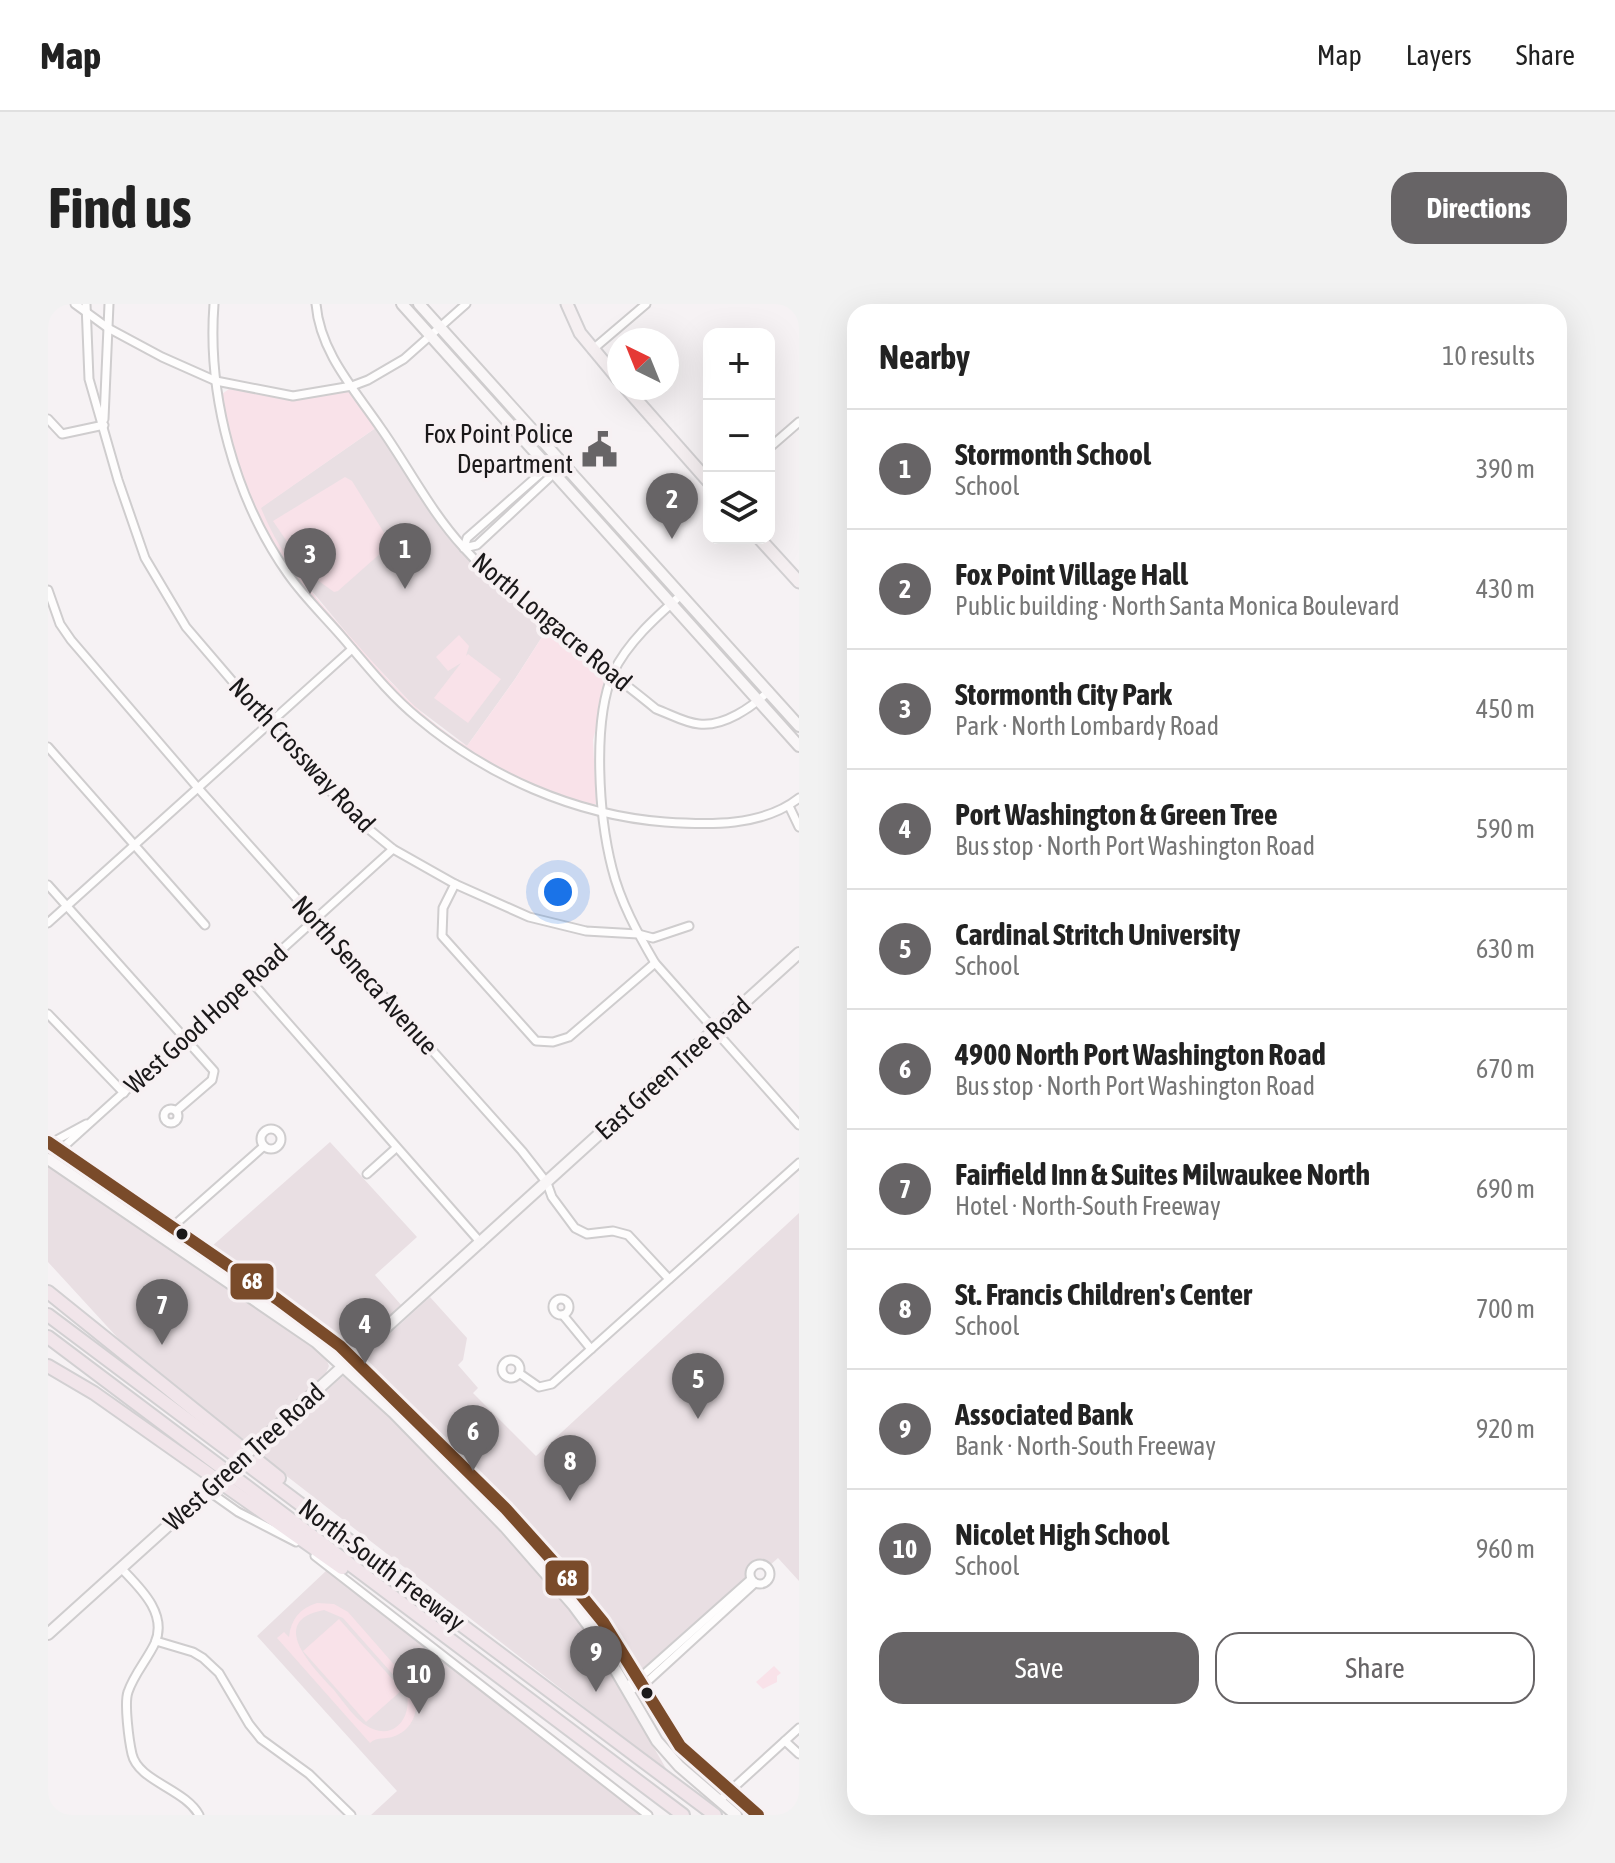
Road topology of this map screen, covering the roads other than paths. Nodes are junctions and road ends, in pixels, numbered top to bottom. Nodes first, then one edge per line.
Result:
1 (75, 304) edge
2 (109, 304) edge
3 (214, 304) edge
4 (316, 304) edge
5 (402, 304) edge
6 (419, 304) edge
7 (466, 304) edge
8 (567, 304) edge
9 (646, 304) edge
10 (85, 308) edge
11 (440, 327) junction
12 (108, 328) junction
13 (431, 336) junction
14 (592, 350) junction
15 (607, 367) edge
16 (216, 381) junction
17 (352, 386) junction
18 (494, 387) junction
19 (485, 395) junction
20 (637, 400) edge
21 (48, 419) edge
22 (799, 422) edge
23 (528, 424) junction
24 (104, 425) junction
25 (519, 433) junction
26 (775, 443) edge
27 (561, 461) junction
28 (552, 469) junction
29 (703, 475) edge
30 (582, 484) junction
31 (573, 493) junction
32 (598, 503) junction
33 (588, 510) junction
34 (764, 544) edge
35 (464, 548) junction
36 (799, 582) edge
37 (48, 590) edge
38 (681, 595) junction
39 (672, 603) junction
40 (717, 635) junction
41 (707, 643) junction
42 (352, 649) junction
43 (613, 673) junction
44 (769, 691) junction
45 (759, 701) junction
46 (269, 724) junction
47 (799, 726) edge
48 (799, 746) edge
49 (48, 747) edge
50 (198, 788) junction
51 (799, 798) edge
52 (789, 806) junction
53 (603, 812) junction
54 (799, 827) edge
55 (135, 845) junction
56 (393, 849) junction
57 (455, 884) junction
58 (48, 885) edge
59 (67, 906) junction
60 (315, 920) junction
61 (48, 923) edge
62 (205, 925) dead end
63 (689, 926) dead end
64 (638, 934) junction
65 (799, 953) edge
66 (655, 963) junction
67 (250, 980) junction
68 (48, 1014) edge
69 (714, 1030) junction
70 (185, 1038) junction
71 (124, 1093) junction
72 (176, 1111) dead end
73 (799, 1125) edge
74 (52, 1145) edge
75 (264, 1146) dead end
76 (396, 1148) junction
77 (48, 1159) edge
78 (799, 1163) edge
79 (367, 1174) dead end
80 (547, 1183) junction
81 (173, 1227) junction
82 (162, 1236) junction
83 (481, 1243) junction
84 (211, 1253) junction
85 (202, 1264) junction
86 (669, 1279) junction
87 (48, 1292) edge
88 (48, 1315) edge
89 (563, 1315) dead end
90 (323, 1331) junction
91 (48, 1337) edge
92 (316, 1342) junction
93 (591, 1349) junction
94 (349, 1362) junction
95 (48, 1366) edge
96 (519, 1373) dead end
97 (209, 1488) junction
98 (369, 1556) junction
99 (121, 1568) junction
100 (753, 1581) dead end
101 (380, 1588) junction
102 (48, 1634) edge
103 (156, 1641) junction
104 (638, 1682) junction
105 (627, 1689) junction
106 (799, 1728) edge
107 (785, 1741) junction
108 (799, 1754) edge
109 (729, 1791) junction
110 (719, 1801) junction
111 (199, 1815) edge
112 (351, 1815) edge
113 (648, 1815) edge
114 (683, 1815) edge
115 (715, 1815) edge
116 (736, 1815) edge
117 (758, 1815) edge

1 - 10 street
2 - 12 street, North Crossway Road
3 - 16 street
4 - 17 street, North Longacre Road
5 - 13 street
6 - 11 street
7 - 11 street
8 - 14 main road
9 - 14 street
10 - 12 street
10 - 24 street, North Crossway Road
11 - 13 street
11 - 18 street
12 - 16 street
12 - 24 street, North Crossway Road
13 - 17 street
13 - 19 street
14 - 15 main road
16 - 17 street
16 - 42 street
17 - 35 street, North Longacre Road
18 - 19 street
18 - 23 street
19 - 25 street
20 - 29 main road
21 - 24 street
22 - 26 street
23 - 25 street
23 - 27 street
24 - 46 street, North Crossway Road
25 - 28 street
27 - 28 street
27 - 30 street
28 - 31 street
28 - 35 street
30 - 31 street
30 - 32 street
31 - 33 street
32 - 33 street
32 - 38 street
33 - 39 street
34 - 36 main road
35 - 43 street, North Longacre Road
37 - 50 street, North Seneca Avenue
38 - 39 street
38 - 40 street
39 - 41 street
39 - 43 street
40 - 41 street
40 - 44 street
41 - 45 street
42 - 46 street
42 - 53 street
43 - 45 street, North Longacre Road
43 - 53 street
44 - 45 street, North Longacre Road
44 - 47 street
45 - 48 street
46 - 50 street
46 - 56 street, North Crossway Road
49 - 55 street
50 - 55 street
50 - 60 street, North Seneca Avenue
51 - 52 street
52 - 53 street
52 - 54 street
53 - 64 street
55 - 59 street
55 - 62 street
56 - 57 street, North Crossway Road
56 - 60 street, West Good Hope Road
57 - 64 street, North Crossway Road
57 - 66 street
58 - 59 street
59 - 61 street
59 - 70 street
60 - 67 street, West Good Hope Road
60 - 80 street, North Seneca Avenue
63 - 64 street, North Crossway Road
64 - 66 street
65 - 69 street, East Green Tree Road
66 - 69 street
67 - 70 street, West Good Hope Road
67 - 76 street
68 - 71 street
69 - 73 street
69 - 80 street, East Green Tree Road
70 - 71 street, West Good Hope Road
70 - 72 street
71 - 74 street, West Good Hope Road
74 - 77 street, West Good Hope Road
74 - 81 street
75 - 81 street
76 - 79 street
76 - 83 street
77 - 82 street
78 - 86 street
80 - 83 street, West Green Tree Road
80 - 86 street, North Seneca Avenue
81 - 82 street
81 - 84 street
82 - 85 street
83 - 94 street, West Green Tree Road
84 - 85 street
84 - 90 street
85 - 92 street
86 - 93 street
87 - 98 highway
88 - 98 highway, North-South Freeway
89 - 93 street
90 - 92 street
90 - 94 street
91 - 101 highway, North-South Freeway
92 - 94 street
93 - 96 street
94 - 97 street, West Green Tree Road, bridge
94 - 104 street
94 - 105 street
95 - 101 highway
97 - 99 street, West Green Tree Road
97 - 113 street
98 - 115 highway, North-South Freeway
99 - 102 street, West Green Tree Road
99 - 103 street
100 - 104 street
101 - 114 highway, North-South Freeway
103 - 111 street
103 - 112 street
104 - 105 street
104 - 109 street
105 - 110 street
106 - 107 street
107 - 108 street
107 - 109 street
109 - 110 street
109 - 117 street
110 - 116 street

